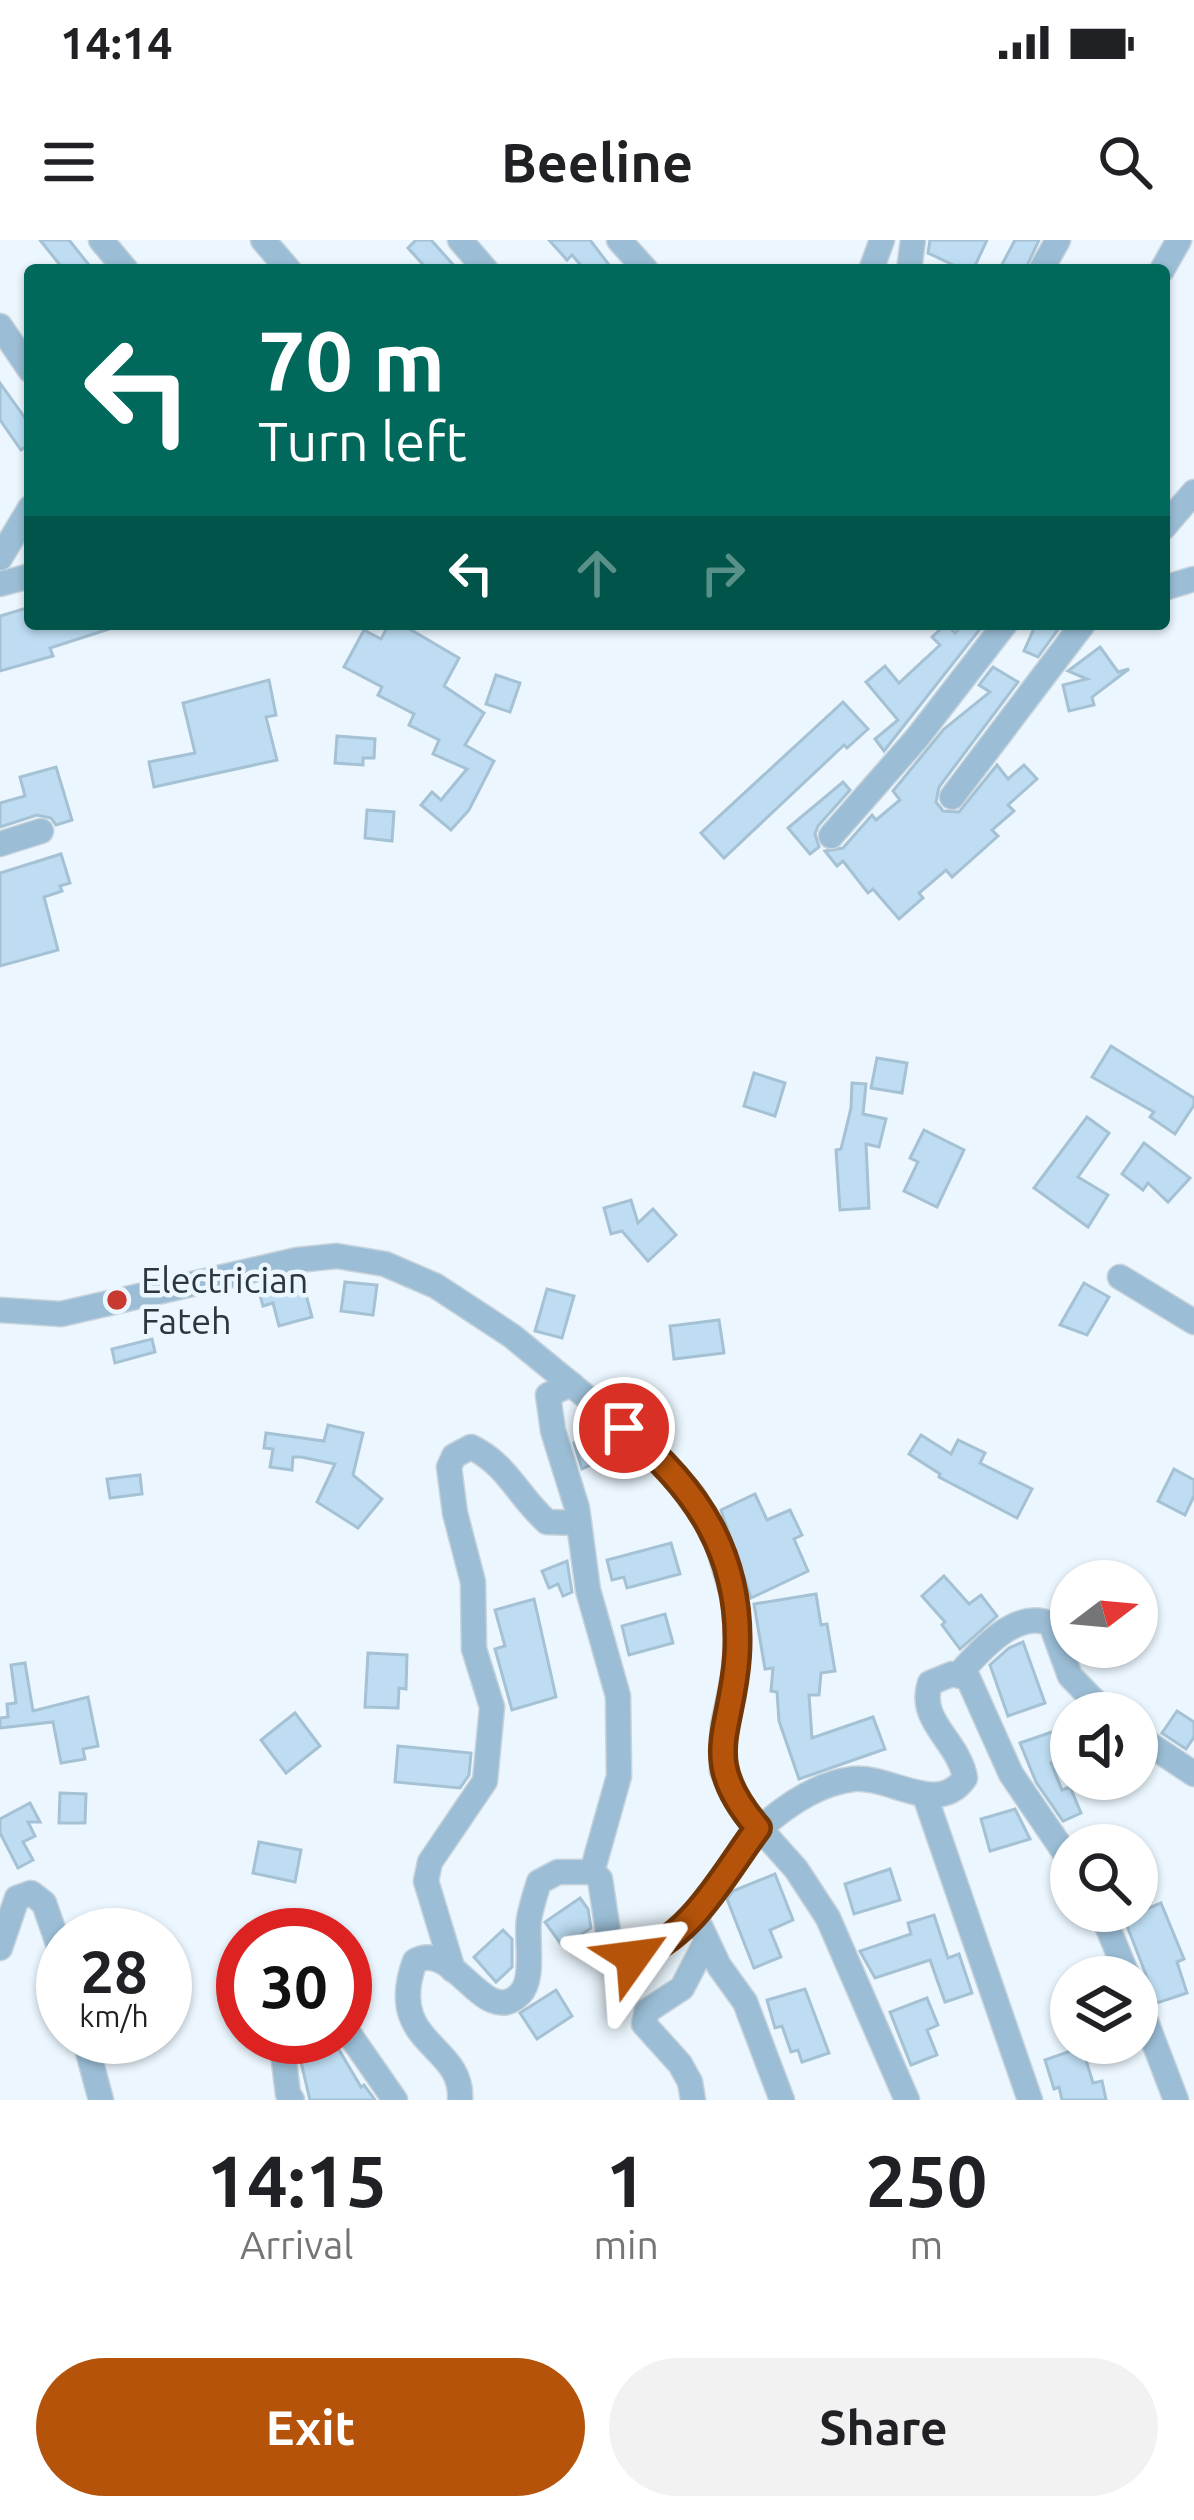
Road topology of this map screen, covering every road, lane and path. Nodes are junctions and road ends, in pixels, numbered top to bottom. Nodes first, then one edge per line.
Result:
1 (101, 240) edge
2 (263, 240) edge
3 (460, 240) edge
4 (619, 240) edge
5 (121, 264) edge
6 (284, 264) edge
7 (481, 264) edge
8 (641, 264) edge
9 (0, 326) edge
10 (24, 361) edge
11 (24, 518) edge
12 (0, 559) edge
13 (1000, 630) edge
14 (1078, 630) edge
15 (952, 797) dead end
16 (41, 831) dead end
17 (831, 836) dead end
18 (0, 844) edge
19 (1120, 1277) dead end
20 (0, 1310) edge
21 (1194, 1322) edge
22 (571, 1384) junction
23 (579, 1523) junction
24 (959, 1674) junction
25 (1086, 1692) edge
26 (1158, 1750) edge
27 (1194, 1774) edge
28 (925, 1796) junction
29 (758, 1828) junction
30 (1050, 1831) edge
31 (592, 1872) junction
32 (46, 1908) edge
33 (694, 1913) junction
34 (706, 1942) junction
35 (0, 1948) edge
36 (453, 1970) junction
37 (1158, 2053) edge
38 (91, 2064) edge
39 (284, 2064) edge
40 (370, 2064) edge
41 (101, 2100) edge
42 (292, 2100) edge
43 (395, 2100) edge
44 (460, 2100) edge
45 (693, 2100) edge
46 (782, 2100) edge
47 (907, 2100) edge
48 (1030, 2100) edge
49 (1176, 2100) edge

1 - 5 street
2 - 6 street
3 - 7 street
4 - 8 street
9 - 10 street
11 - 12 street
13 - 17 street
14 - 15 street
16 - 18 street
19 - 21 street
20 - 22 street
22 - 23 street
22 - 29 street
23 - 31 street
23 - 36 street
24 - 25 street
24 - 28 street
24 - 30 street
26 - 27 street
28 - 29 street
28 - 48 street
29 - 33 street
29 - 47 street
31 - 33 street
31 - 36 street
32 - 35 street
33 - 34 street
34 - 45 street
34 - 46 street
36 - 44 street
37 - 49 street
38 - 41 street
39 - 42 street
40 - 43 street

